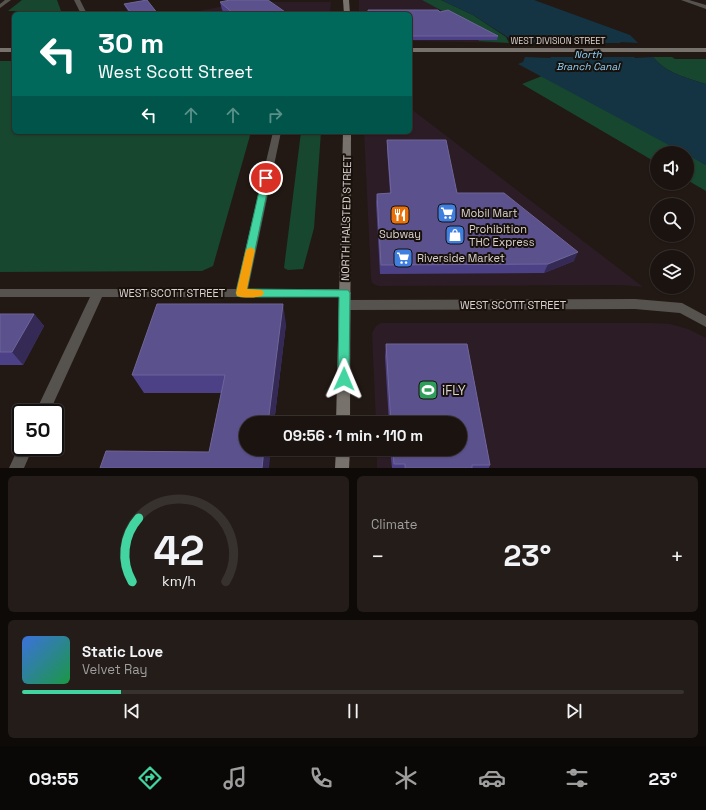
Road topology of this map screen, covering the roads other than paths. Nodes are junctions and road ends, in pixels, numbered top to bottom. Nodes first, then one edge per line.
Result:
1 (8, 0) edge
2 (77, 0) edge
3 (346, 0) edge
4 (684, 0) edge
5 (0, 6) edge
6 (706, 8) edge
7 (83, 12) edge
8 (347, 12) edge
9 (0, 50) edge
10 (12, 50) edge
11 (412, 50) edge
12 (706, 50) edge
13 (277, 134) edge
14 (347, 134) edge
15 (0, 292) edge
16 (98, 293) junction
17 (241, 293) junction
18 (345, 293) junction
19 (345, 305) junction
20 (706, 322) edge
21 (46, 404) edge
22 (343, 416) edge
23 (22, 456) edge
24 (342, 456) edge
25 (16, 468) edge
26 (342, 468) edge

1 - 5 street
2 - 7 street
3 - 8 main road
4 - 6 street
9 - 10 main road
11 - 12 main road, WEST DIVISION STREET
13 - 17 street
14 - 18 main road, NORTH HALSTED STREET
15 - 16 street, WEST SCOTT STREET
16 - 17 street, WEST SCOTT STREET
16 - 21 street
17 - 18 street, WEST SCOTT STREET
18 - 19 main road, NORTH HALSTED STREET
19 - 20 street, WEST SCOTT STREET
19 - 22 main road, NORTH HALSTED STREET
23 - 25 street
24 - 26 main road

